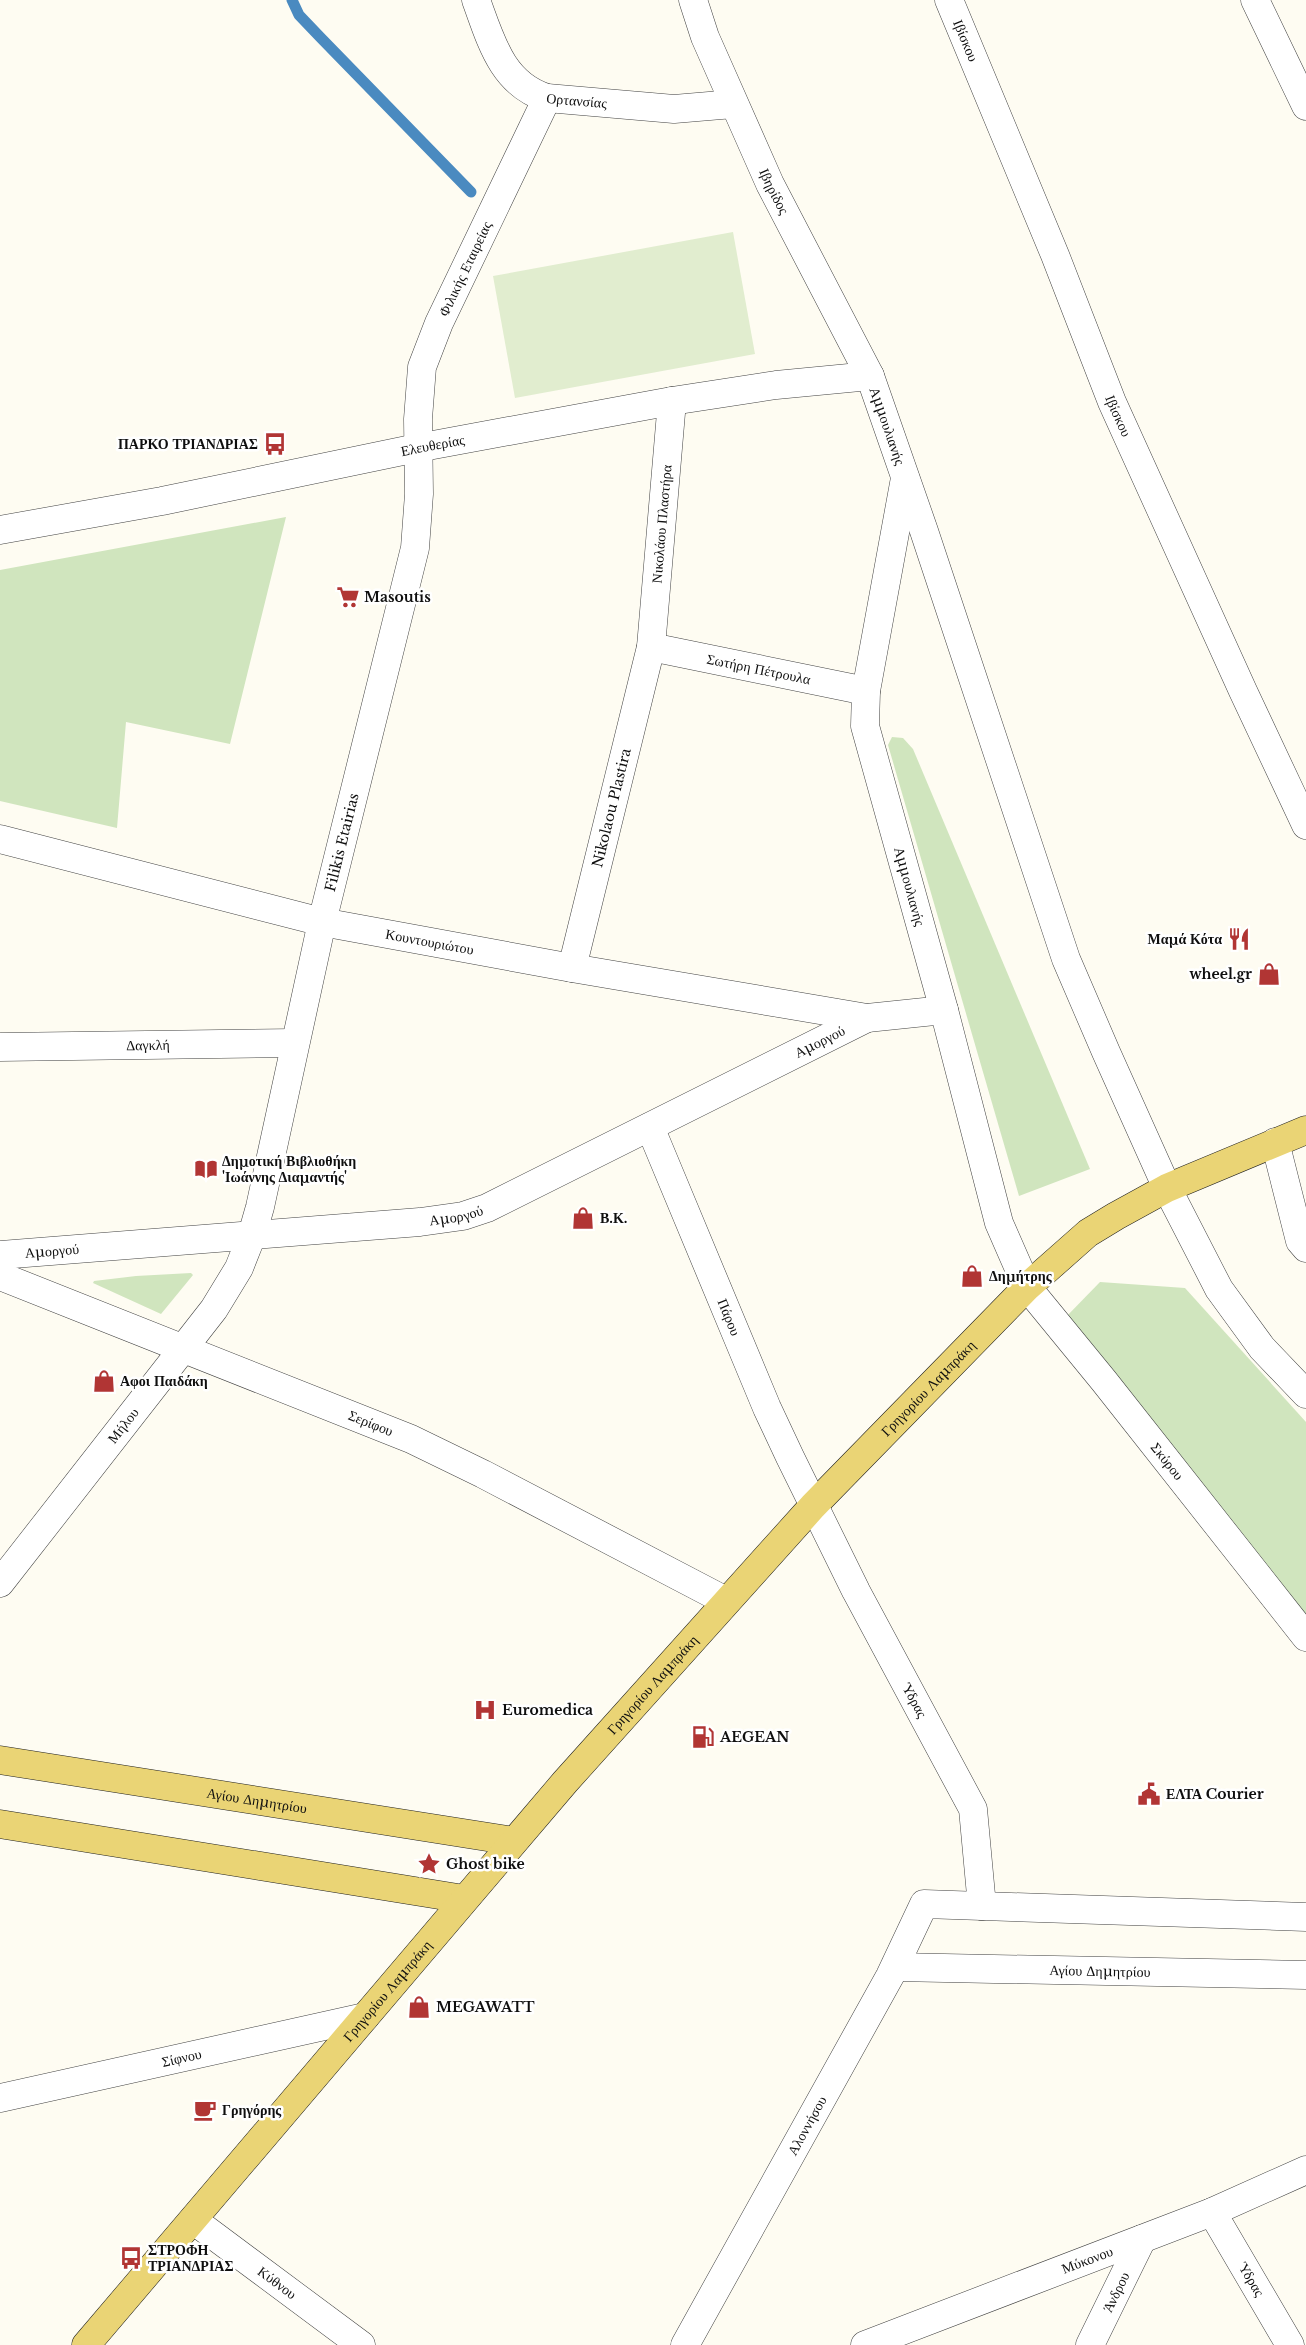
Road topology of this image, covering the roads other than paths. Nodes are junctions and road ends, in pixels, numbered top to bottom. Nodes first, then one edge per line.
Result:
1 (476, 0) edge
2 (693, 0) edge
3 (949, 0) edge
4 (1255, 0) edge
5 (547, 98) junction
6 (733, 104) junction
7 (1306, 106) edge
8 (870, 376) junction
9 (672, 401) junction
10 (417, 448) junction
11 (905, 476) junction
12 (0, 530) edge
13 (651, 647) junction
14 (866, 691) junction
15 (1306, 825) edge
16 (0, 839) edge
17 (322, 922) junction
18 (572, 968) junction
19 (944, 1010) junction
20 (867, 1018) junction
21 (294, 1043) junction
22 (0, 1047) edge
23 (650, 1127) junction
24 (1306, 1130) edge
25 (1275, 1142) junction
26 (1167, 1188) junction
27 (252, 1235) junction
28 (1306, 1248) edge
29 (0, 1256) edge
30 (0, 1276) edge
31 (1026, 1287) junction
32 (185, 1348) junction
33 (1306, 1394) edge
34 (813, 1506) junction
35 (0, 1584) edge
36 (726, 1601) junction
37 (1306, 1637) edge
38 (0, 1760) edge
39 (0, 1824) edge
40 (513, 1841) junction
41 (464, 1899) junction
42 (982, 1906) junction
43 (1306, 1917) edge
44 (895, 1967) junction
45 (1306, 1975) edge
46 (365, 2017) junction
47 (0, 2098) edge
48 (1306, 2170) edge
49 (1212, 2212) junction
50 (193, 2220) junction
51 (1142, 2239) junction
52 (86, 2345) edge
53 (361, 2345) edge
54 (685, 2345) edge
55 (865, 2345) edge
56 (1090, 2345) edge
57 (1290, 2345) edge

1 - 5 street, Ορτανσίας
2 - 6 street, Ιβηρίδος
3 - 15 street, Ιβίσκου
4 - 7 street
5 - 6 street, Ορτανσίας
5 - 10 street, Φιλικής Εταιρείας
6 - 8 street, Ιβηρίδος
8 - 9 street, Ελευθερίας
8 - 11 street, Αμμουλιανής
9 - 10 street, Ελευθερίας
9 - 13 street, Νικολάου Πλαστήρα
10 - 12 street, Ελευθερίας
10 - 17 street, Filikis Etairias
11 - 14 street, Αμμουλιανής
11 - 26 street, Αμμουλιανής
13 - 14 street, Σωτήρη Πέτρουλα
13 - 18 street, Nikolaou Plastira
14 - 19 street, Αμμουλιανής
16 - 17 street, Κουντουριώτου
17 - 18 street, Κουντουριώτου
17 - 21 street, Filikis Etairias
18 - 20 street, Κουντουριώτου
19 - 20 street
19 - 31 street, Αμμουλιανής
20 - 23 street, Αμοργού
21 - 22 street, Δαγκλή
21 - 27 street, Filikis Etairias
23 - 27 street, Αμοργού
23 - 34 street, Πάρου
24 - 25 main road, Γρηγορίου Λαμπράκη
25 - 26 main road, Γρηγορίου Λαμπράκη
25 - 28 street
26 - 31 main road, Γρηγορίου Λαμπράκη
26 - 33 street
27 - 29 street, Αμοργού
27 - 32 street, Μήλου
30 - 32 street, Σερίφου
31 - 34 main road, Γρηγορίου Λαμπράκη
31 - 37 street, Σκύρου
32 - 35 street, Μήλου
32 - 36 street, Σερίφου
34 - 36 main road, Γρηγορίου Λαμπράκη
34 - 42 street, Ύδρας
36 - 40 main road, Γρηγορίου Λαμπράκη
38 - 40 main road, Αγίου Δημητρίου
39 - 41 main road
40 - 41 main road, Γρηγορίου Λαμπράκη
41 - 46 main road, Γρηγορίου Λαμπράκη
42 - 43 street
42 - 44 street, Αλοννήσου
44 - 45 street, Αγίου Δημητρίου
44 - 54 street, Αλοννήσου
46 - 47 street, Σίφνου
46 - 50 main road, Γρηγορίου Λαμπράκη
48 - 49 street, Μύκονου
49 - 51 street, Μύκονου
49 - 57 street, Ύδρας
50 - 52 main road, Γρηγορίου Λαμπράκη
50 - 53 street, Κύθνου
51 - 55 street, Μύκονου
51 - 56 street, Άνδρου

